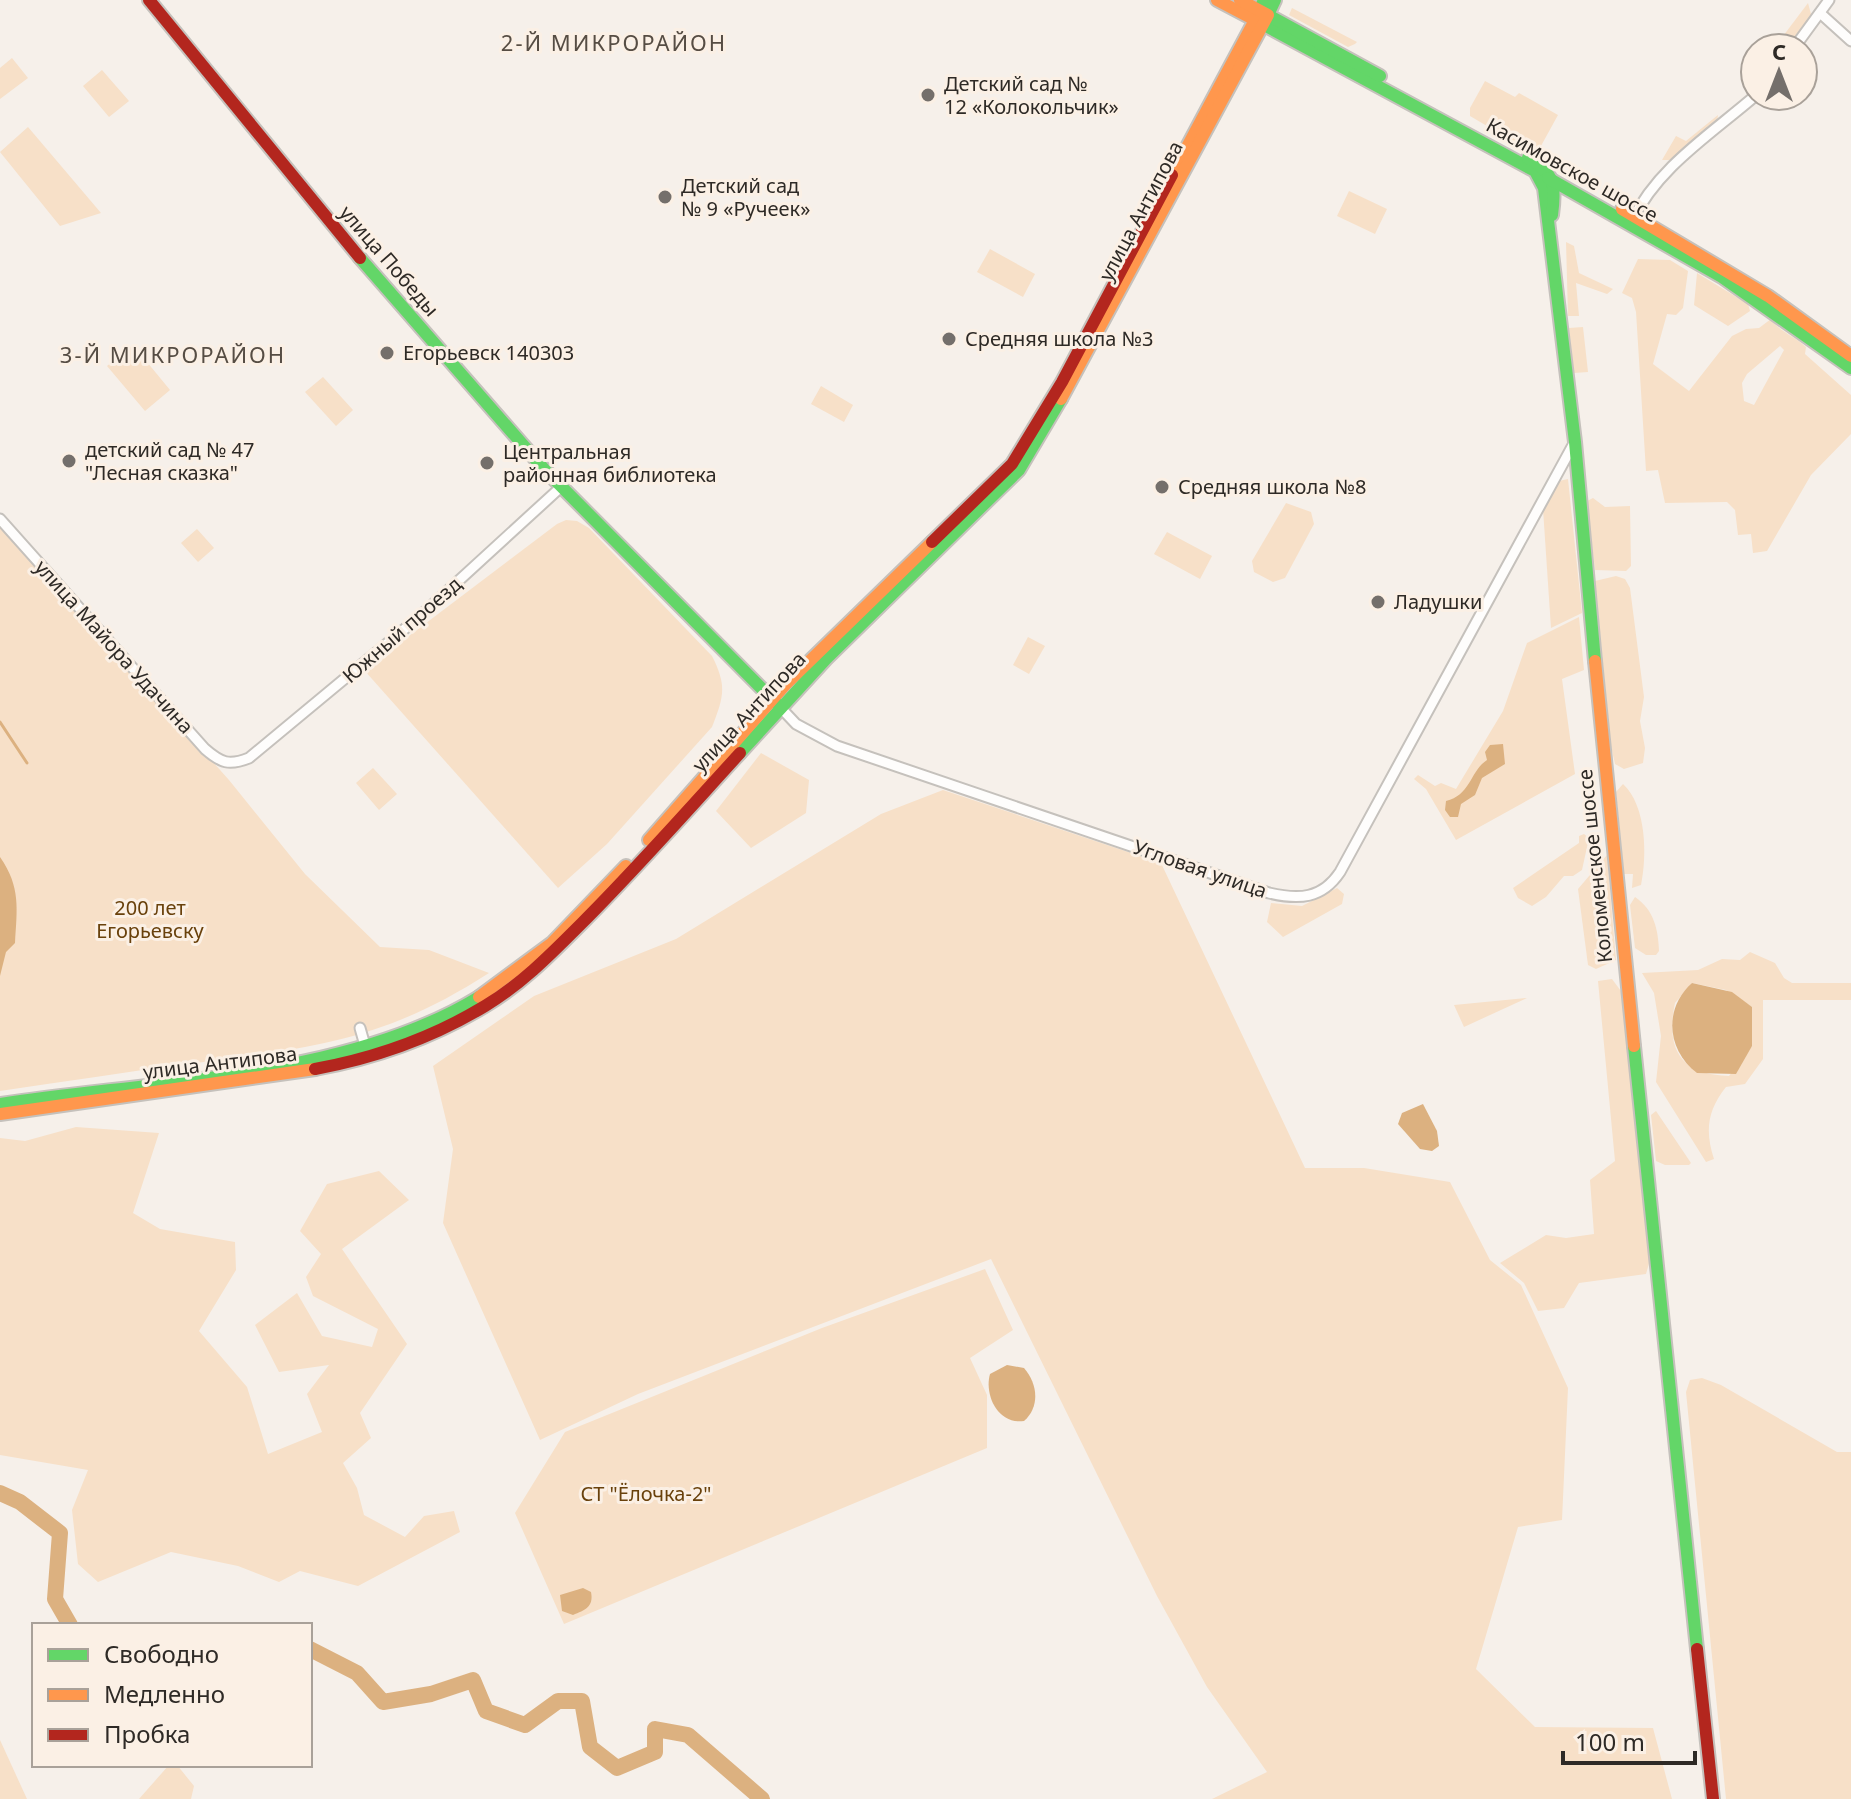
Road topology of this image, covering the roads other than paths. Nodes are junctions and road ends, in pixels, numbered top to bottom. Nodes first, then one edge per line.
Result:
1 (149, 0) edge
2 (1217, 0) edge
3 (1240, 0) edge
4 (1275, 0) edge
5 (1829, 0) edge
6 (1820, 13) junction
7 (1262, 14) edge
8 (1806, 32) edge
9 (1850, 40) edge
10 (1739, 109) edge
11 (1540, 169) junction
12 (1555, 182) junction
13 (1577, 185) junction
14 (1587, 200) junction
15 (1550, 205) junction
16 (1632, 220) junction
17 (1851, 356) edge
18 (1851, 368) edge
19 (1575, 442) junction
20 (561, 487) junction
21 (0, 519) edge
22 (776, 703) junction
23 (235, 764) joint
24 (360, 1028) dead end
25 (366, 1049) junction
26 (0, 1104) edge
27 (0, 1114) edge
28 (1713, 1799) edge

1 - 20 main road, улица Победы
2 - 7 main road
3 - 7 main road
4 - 7 main road, улица Антипова
5 - 6 street
6 - 8 street
6 - 9 street
7 - 11 main road, Касимовское шоссе
7 - 22 main road, улица Антипова
10 - 16 street
11 - 12 main road, Касимовское шоссе
11 - 13 main road, Касимовское шоссе
11 - 15 main road, Коломенское шоссе
12 - 13 main road
12 - 14 main road, Касимовское шоссе
12 - 15 main road
13 - 16 main road, Касимовское шоссе
14 - 15 main road
14 - 16 main road, Касимовское шоссе
15 - 19 main road, Коломенское шоссе
16 - 17 main road, Касимовское шоссе
16 - 18 main road, Касимовское шоссе
19 - 22 street, Угловая улица
19 - 28 main road, Коломенское шоссе
20 - 22 main road, улица Победы
20 - 23 street, Южный проезд
21 - 23 street, улица Майора Удачина
22 - 25 main road, улица Антипова
22 - 27 main road, улица Антипова
24 - 25 street
25 - 26 main road, улица Антипова

